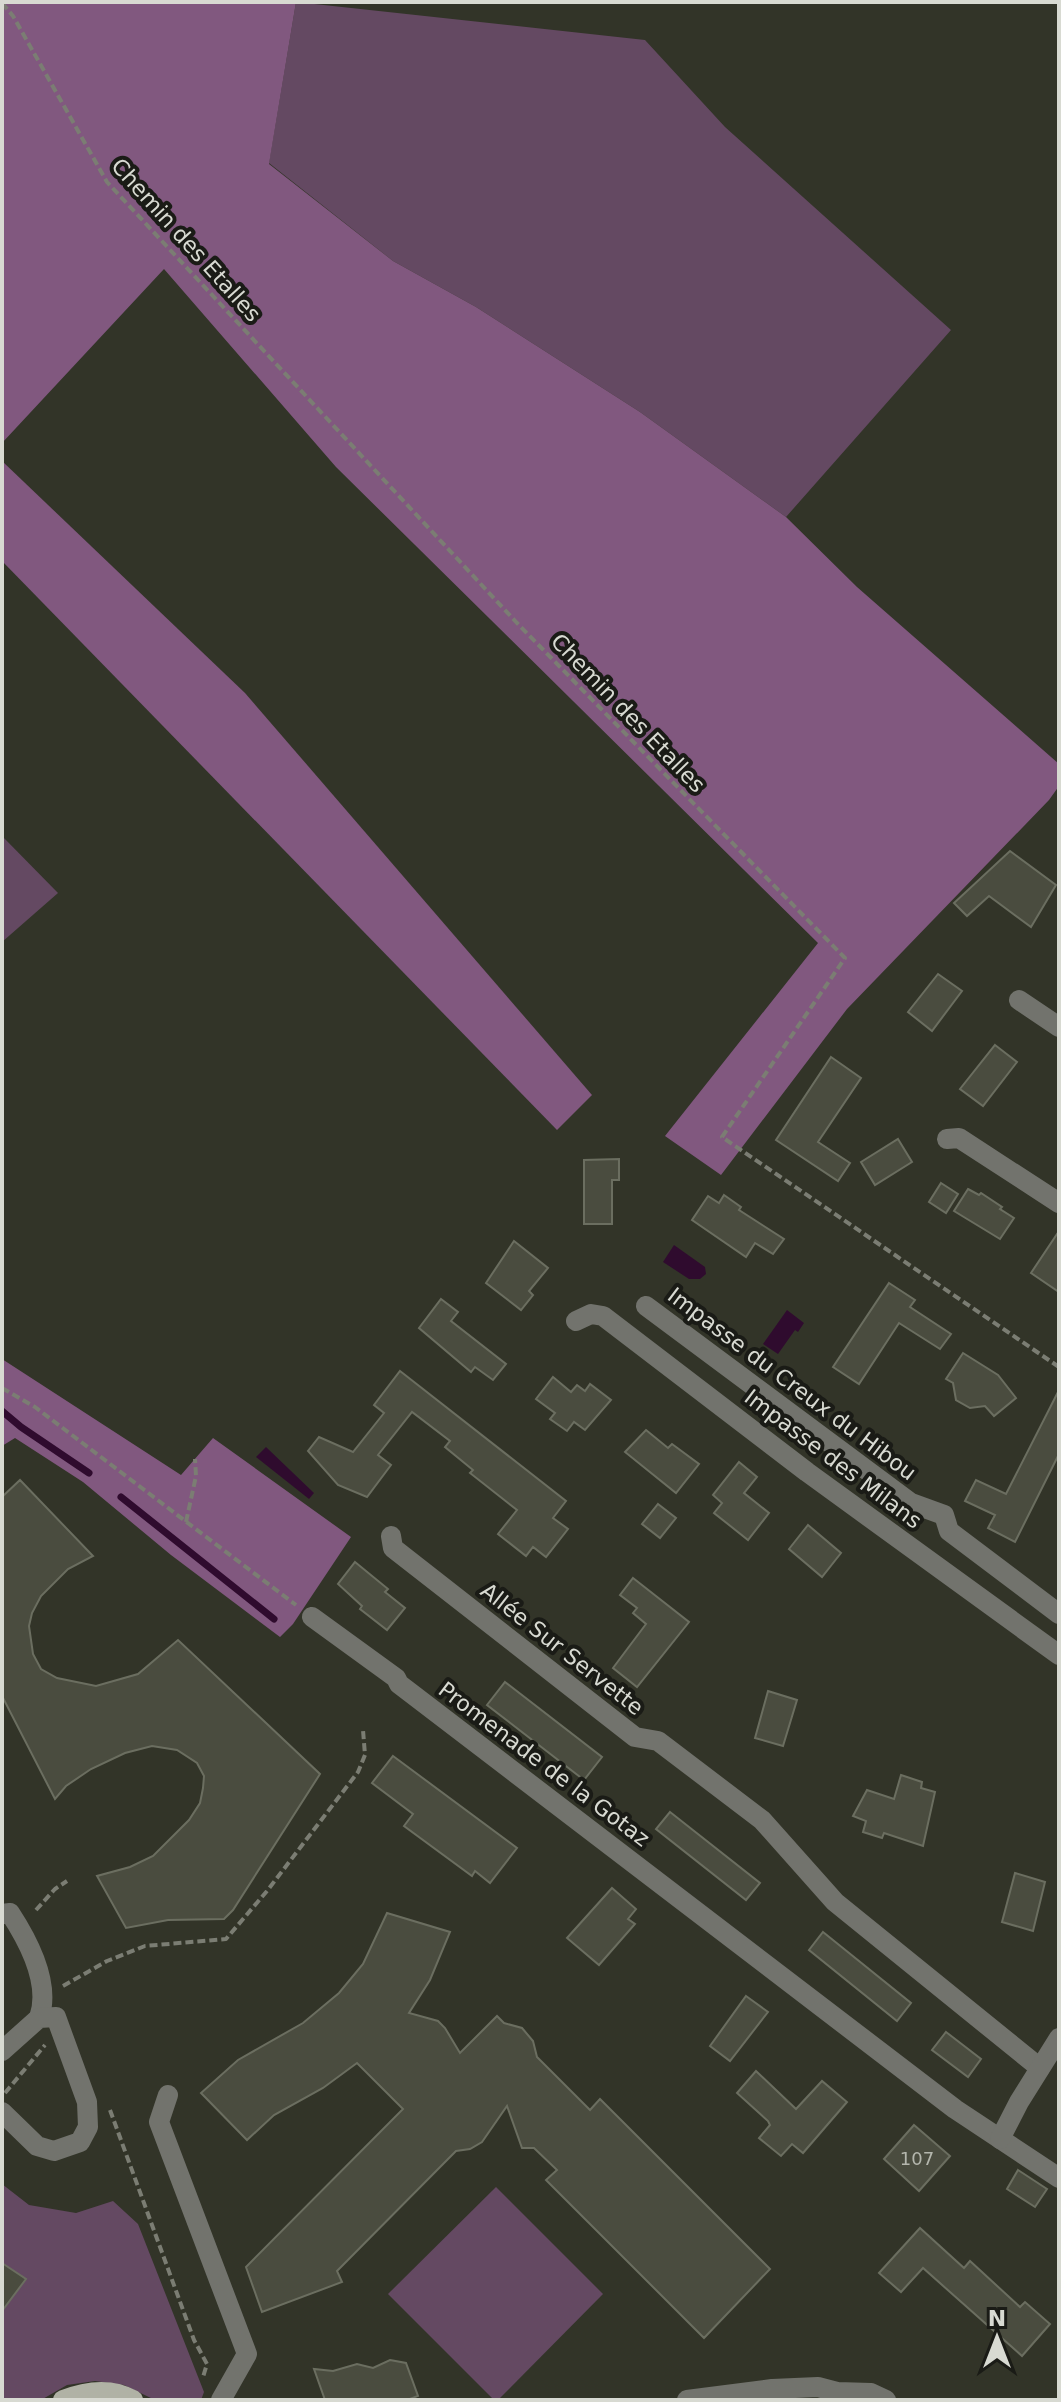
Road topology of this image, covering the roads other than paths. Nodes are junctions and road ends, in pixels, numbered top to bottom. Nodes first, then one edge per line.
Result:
1 (1019, 1000) dead end
2 (1059, 1027) edge
3 (947, 1139) dead end
4 (1059, 1203) edge
5 (646, 1306) dead end
6 (576, 1321) dead end
7 (391, 1536) dead end
8 (1059, 1614) edge
9 (312, 1617) road end
10 (1059, 1655) edge
11 (2, 1914) edge
12 (39, 2018) junction
13 (1059, 2038) edge
14 (2, 2051) edge
15 (1040, 2068) junction
16 (168, 2095) dead end
17 (2, 2112) edge
18 (1000, 2139) junction
19 (1059, 2178) edge
20 (857, 2397) edge
21 (63, 2400) edge
22 (133, 2400) edge
23 (221, 2400) edge
24 (687, 2400) edge
25 (886, 2400) edge

1 - 2 street
3 - 4 street
5 - 8 street, Impasse du Creux du Hibou
6 - 10 street, Impasse des Milans
7 - 15 street, Allée Sur Servette
9 - 18 street, Promenade de la Gotaz
11 - 12 street
12 - 14 street
12 - 17 street
13 - 15 street
15 - 18 street
16 - 23 street
18 - 19 street, Promenade de la Gotaz
20 - 24 street
20 - 25 street
21 - 22 main road

